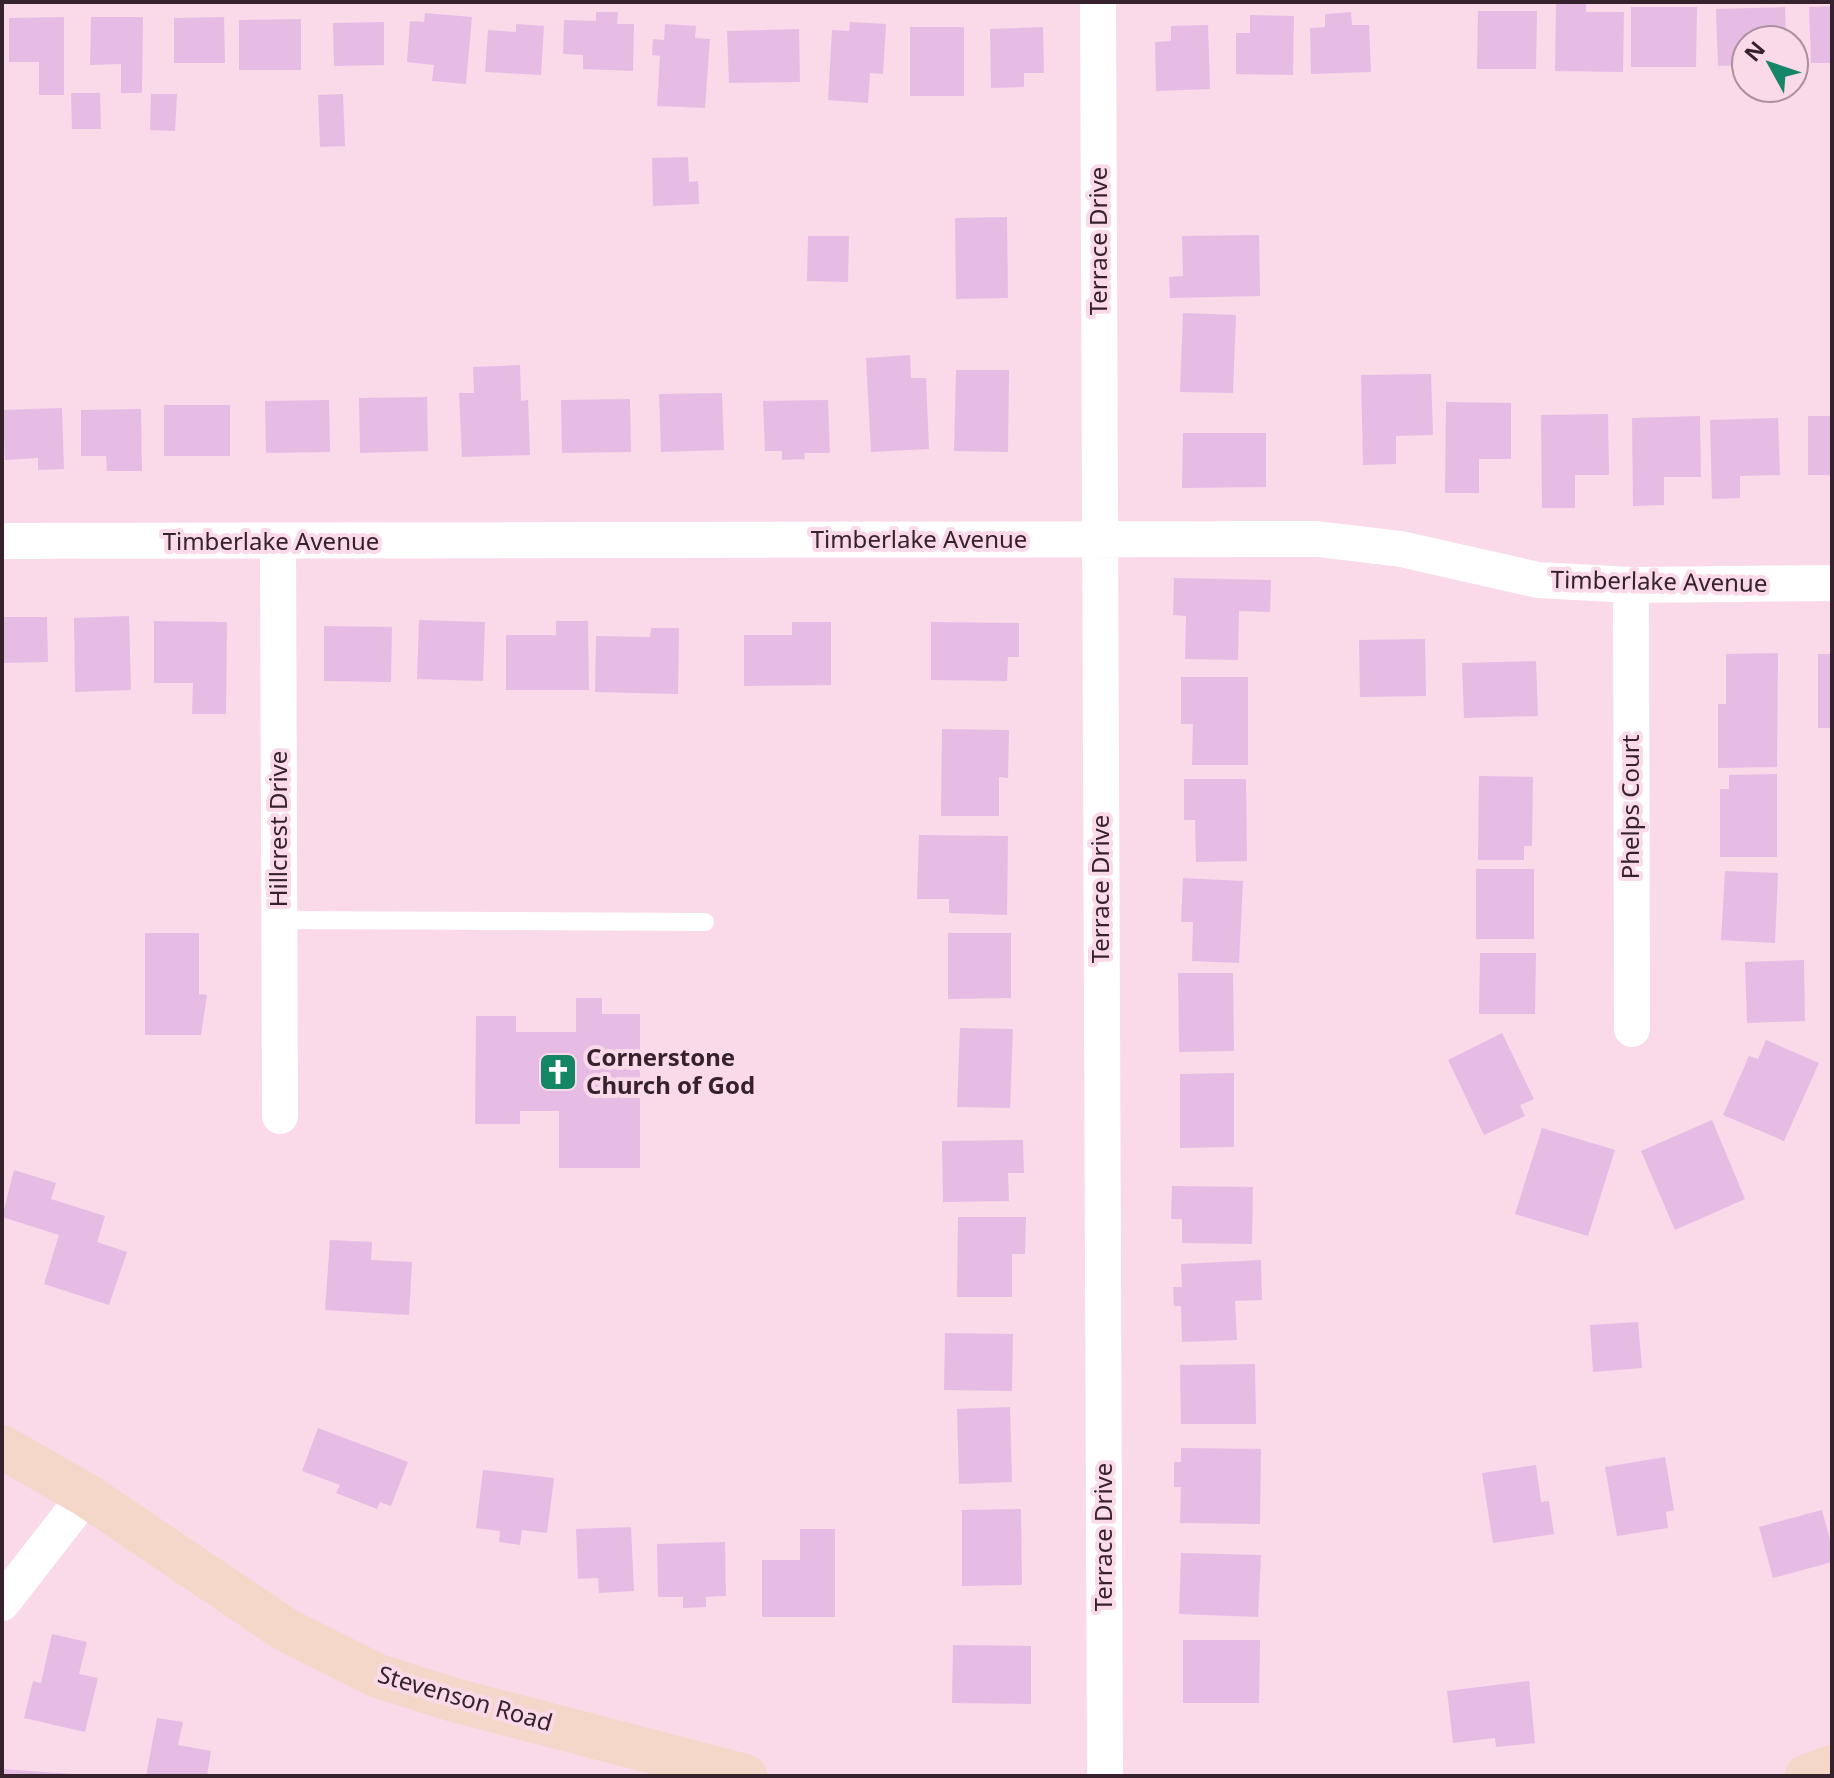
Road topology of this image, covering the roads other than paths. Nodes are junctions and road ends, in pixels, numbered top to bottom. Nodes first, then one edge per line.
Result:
1 (1098, 2) edge
2 (1099, 539) junction
3 (2, 541) edge
4 (278, 542) junction
5 (1832, 583) edge
6 (1631, 585) junction
7 (280, 920) junction
8 (705, 922) dead end
9 (1632, 1029) dead end
10 (280, 1116) dead end
11 (2, 1447) edge
12 (86, 1495) junction
13 (2, 1603) edge
14 (1832, 1767) edge
15 (745, 1776) edge
16 (1105, 1776) edge
17 (1807, 1776) edge

1 - 2 street, Terrace Drive
2 - 4 street, Timberlake Avenue
2 - 6 street, Timberlake Avenue
2 - 16 street, Terrace Drive
3 - 4 street, Timberlake Avenue
4 - 7 street, Hillcrest Drive
5 - 6 street, Timberlake Avenue
6 - 9 street, Phelps Court
7 - 8 lane
7 - 10 street, Hillcrest Drive
11 - 12 main road, Stevenson Road
12 - 13 street
12 - 15 main road, Stevenson Road
14 - 17 main road

